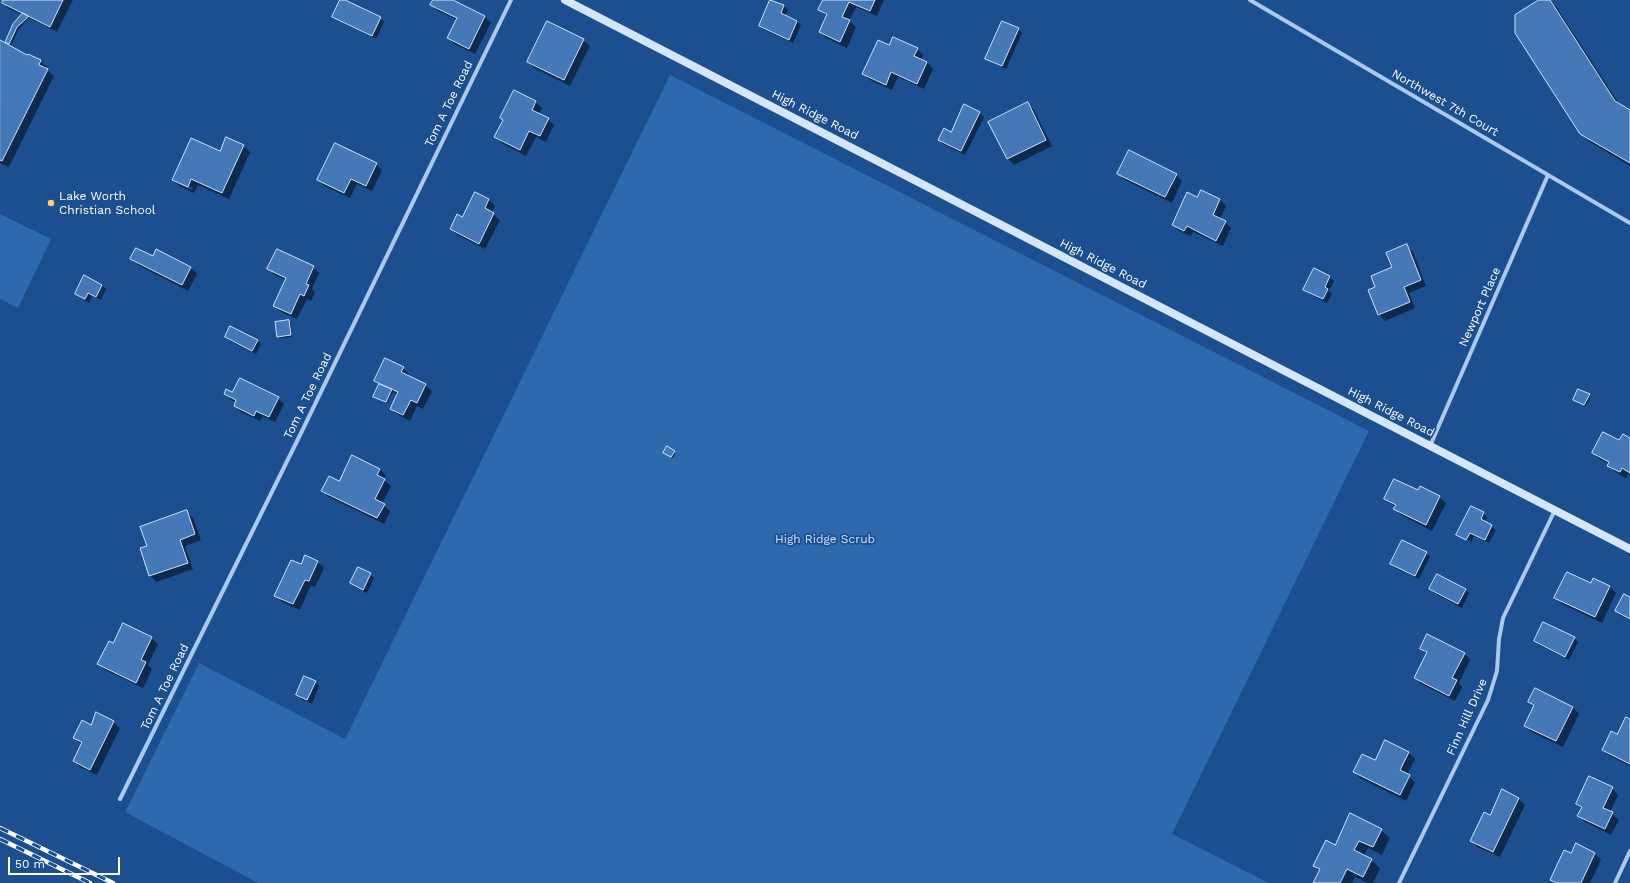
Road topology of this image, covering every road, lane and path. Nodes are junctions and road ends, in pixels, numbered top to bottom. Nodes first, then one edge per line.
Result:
1 (510, 0) edge
2 (565, 0) edge
3 (1250, 0) edge
4 (1548, 175) junction
5 (1630, 224) edge
6 (1430, 446) junction
7 (1555, 510) junction
8 (1630, 549) edge
9 (120, 799) dead end
10 (1630, 851) edge
11 (1399, 883) edge
12 (1615, 883) edge

1 - 9 street, Tom A Toe Road
2 - 6 street, High Ridge Road
3 - 4 street, Northwest 7th Court
4 - 5 street, Northwest 7th Court
4 - 6 street, Newport Place
6 - 7 street, High Ridge Road
7 - 8 street, High Ridge Road
7 - 11 street, Finn Hill Drive
10 - 12 street

